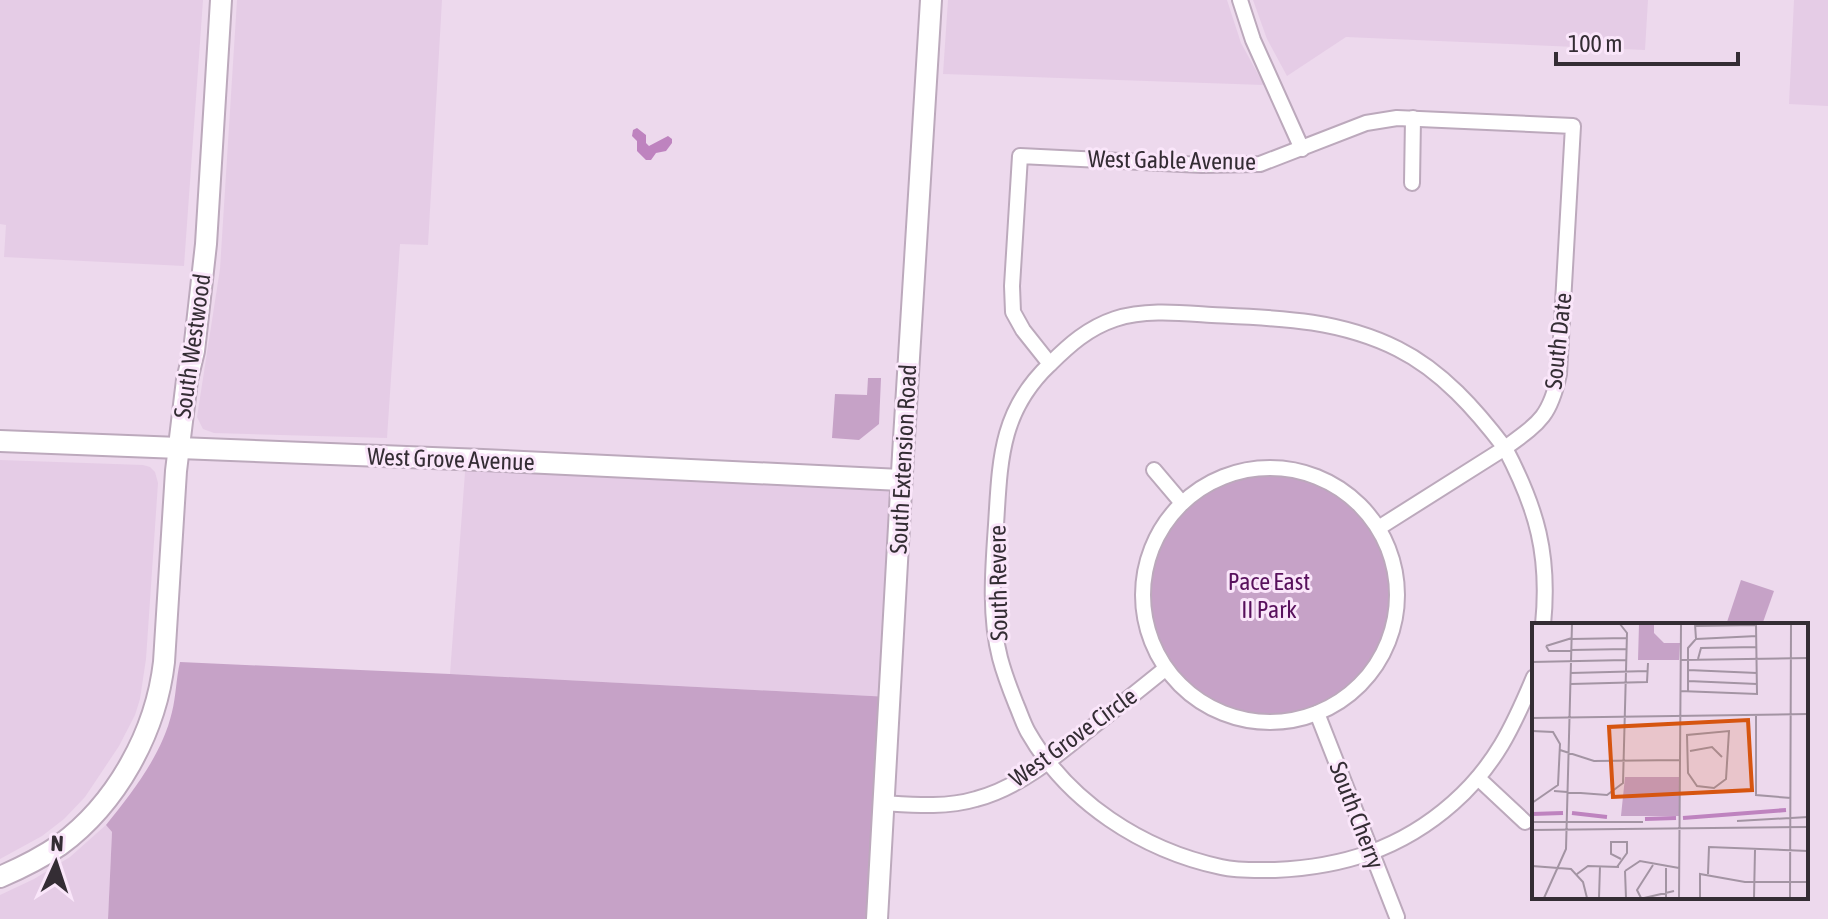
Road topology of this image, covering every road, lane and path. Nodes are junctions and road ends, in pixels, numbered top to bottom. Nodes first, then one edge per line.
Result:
1 (221, 0) edge
2 (931, 0) edge
3 (1240, 0) edge
4 (1413, 118) junction
5 (1573, 126) joint
6 (1302, 149) junction
7 (1412, 183) dead end
8 (1050, 364) junction
9 (0, 441) edge
10 (179, 447) junction
11 (1505, 448) junction
12 (1154, 470) dead end
13 (901, 480) junction
14 (1182, 503) junction
15 (1380, 527) junction
16 (1543, 623) edge
17 (1165, 669) junction
18 (1532, 682) edge
19 (1317, 713) junction
20 (1048, 762) junction
21 (1478, 778) junction
22 (883, 803) junction
23 (1525, 822) dead end
24 (1371, 853) junction
25 (0, 877) edge
26 (1397, 917) dead end
27 (877, 919) edge

1 - 10 street, South Westwood
2 - 13 street, South Extension Road
3 - 6 street
4 - 5 street, West Gable Avenue
4 - 6 street, West Gable Avenue
4 - 7 street
5 - 11 street, South Date
6 - 8 street, West Gable Avenue
8 - 11 street, South Revere
8 - 20 street, South Revere
9 - 10 street, West Grove Avenue
10 - 13 street, West Grove Avenue
10 - 25 street, South Westwood
11 - 15 street
11 - 16 street
12 - 14 street
13 - 22 street, South Extension Road
14 - 15 street
14 - 17 street
15 - 19 street
17 - 19 street
17 - 20 street, West Grove Circle
18 - 21 street
19 - 24 street, South Cherry
20 - 22 street, West Grove Circle
20 - 24 street, South Revere
21 - 23 street
21 - 24 street
22 - 27 street, South Extension Road
24 - 26 street, South Cherry

